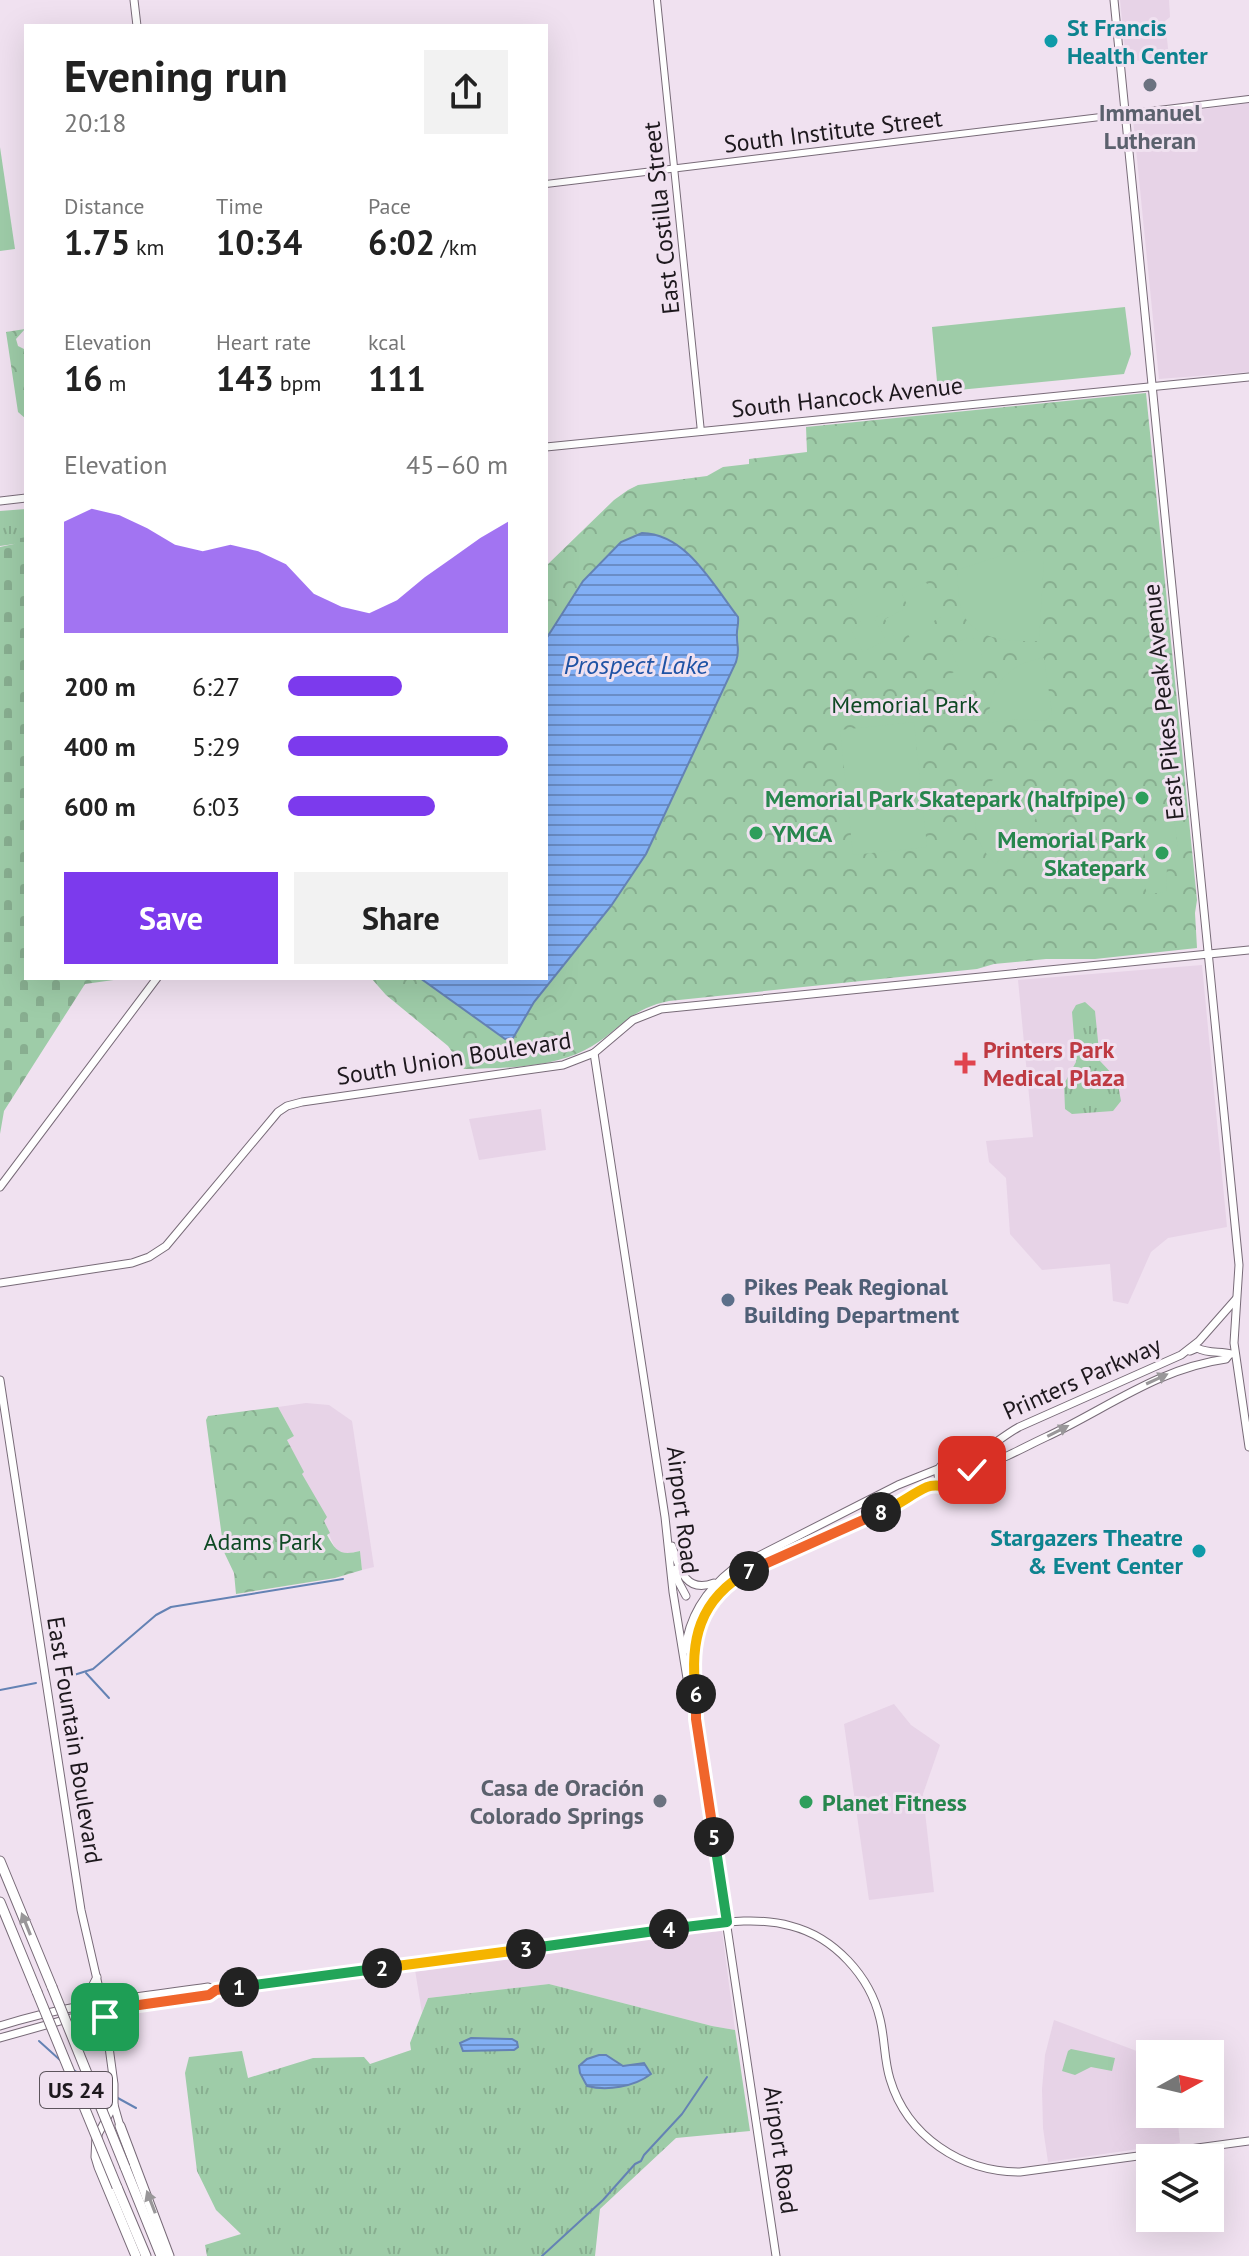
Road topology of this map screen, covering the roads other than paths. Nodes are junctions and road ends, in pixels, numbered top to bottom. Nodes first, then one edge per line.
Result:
1 (134, 0) edge
2 (657, 0) edge
3 (1114, 0) edge
4 (137, 24) edge
5 (1249, 99) edge
6 (1125, 114) junction
7 (674, 168) junction
8 (548, 184) edge
9 (1249, 377) edge
10 (1152, 386) junction
11 (701, 432) junction
12 (548, 447) edge
13 (24, 498) edge
14 (0, 501) edge
15 (1249, 950) edge
16 (1208, 954) junction
17 (155, 980) edge
18 (594, 1053) junction
19 (0, 1187) edge
20 (0, 1283) edge
21 (1238, 1297) junction
22 (1232, 1354) junction
23 (1181, 1355) junction
24 (0, 1380) edge
25 (1249, 1447) edge
26 (959, 1463) junction
27 (940, 1466) junction
28 (962, 1479) junction
29 (942, 1483) junction
30 (667, 1531) junction
31 (673, 1551) junction
32 (716, 1583) junction
33 (673, 1586) junction
34 (686, 1596) junction
35 (704, 1607) junction
36 (684, 1662) junction
37 (696, 1719) junction
38 (0, 1861) edge
39 (0, 1902) edge
40 (727, 1922) junction
41 (98, 1977) junction
42 (103, 2006) junction
43 (72, 2012) junction
44 (0, 2026) edge
45 (107, 2035) junction
46 (0, 2038) edge
47 (112, 2107) junction
48 (116, 2128) joint
49 (97, 2136) joint
50 (1249, 2141) edge
51 (136, 2256) edge
52 (146, 2256) edge
53 (161, 2256) edge
54 (169, 2256) edge
55 (776, 2256) edge

1 - 4 main road
2 - 7 street, East Costilla Street
3 - 6 main road, East Pikes Peak Avenue
5 - 6 street, South Institute Street
6 - 7 street, South Institute Street
6 - 10 main road, East Pikes Peak Avenue
7 - 8 street, South Institute Street
7 - 11 street, East Costilla Street
9 - 10 main road, South Hancock Avenue
10 - 11 main road, South Hancock Avenue
10 - 16 main road, East Pikes Peak Avenue
11 - 12 main road, South Hancock Avenue
13 - 14 main road
15 - 16 main road, South Union Boulevard
16 - 18 main road, South Union Boulevard
16 - 21 main road, East Pikes Peak Avenue
17 - 19 main road
18 - 20 main road, South Union Boulevard
18 - 30 main road, Airport Road
21 - 22 main road, East Pikes Peak Avenue
21 - 23 main road, Printers Parkway
22 - 23 main road, Printers Parkway
22 - 25 main road, East Pikes Peak Avenue
28 -> 22 main road, Printers Parkway
23 - 26 main road, Printers Parkway
24 - 41 main road, East Fountain Boulevard
26 - 27 main road
26 - 28 main road
27 - 29 main road
27 - 32 main road
28 - 29 main road
29 - 35 main road
30 - 31 main road
30 - 33 main road, Airport Road
31 - 32 main road
31 - 34 main road
32 - 35 main road
33 - 34 main road
33 - 36 main road, Airport Road
34 - 35 main road
35 - 36 main road
35 - 37 main road
36 - 37 main road, Airport Road
37 - 40 main road, Airport Road
53 -> 38 highway, US 24, bridge
39 - 52 highway, US 24, bridge
40 - 42 main road
40 - 50 main road
40 - 55 main road, Airport Road
41 - 42 main road, East Fountain Boulevard
41 - 43 main road
42 - 43 main road
42 - 45 main road, East Fountain Boulevard
43 - 44 main road
43 - 45 main road
43 - 46 main road
45 - 47 main road, East Fountain Boulevard
47 - 48 main road, East Fountain Boulevard
47 - 49 main road, East Fountain Boulevard
54 -> 48 highway
49 - 51 highway

